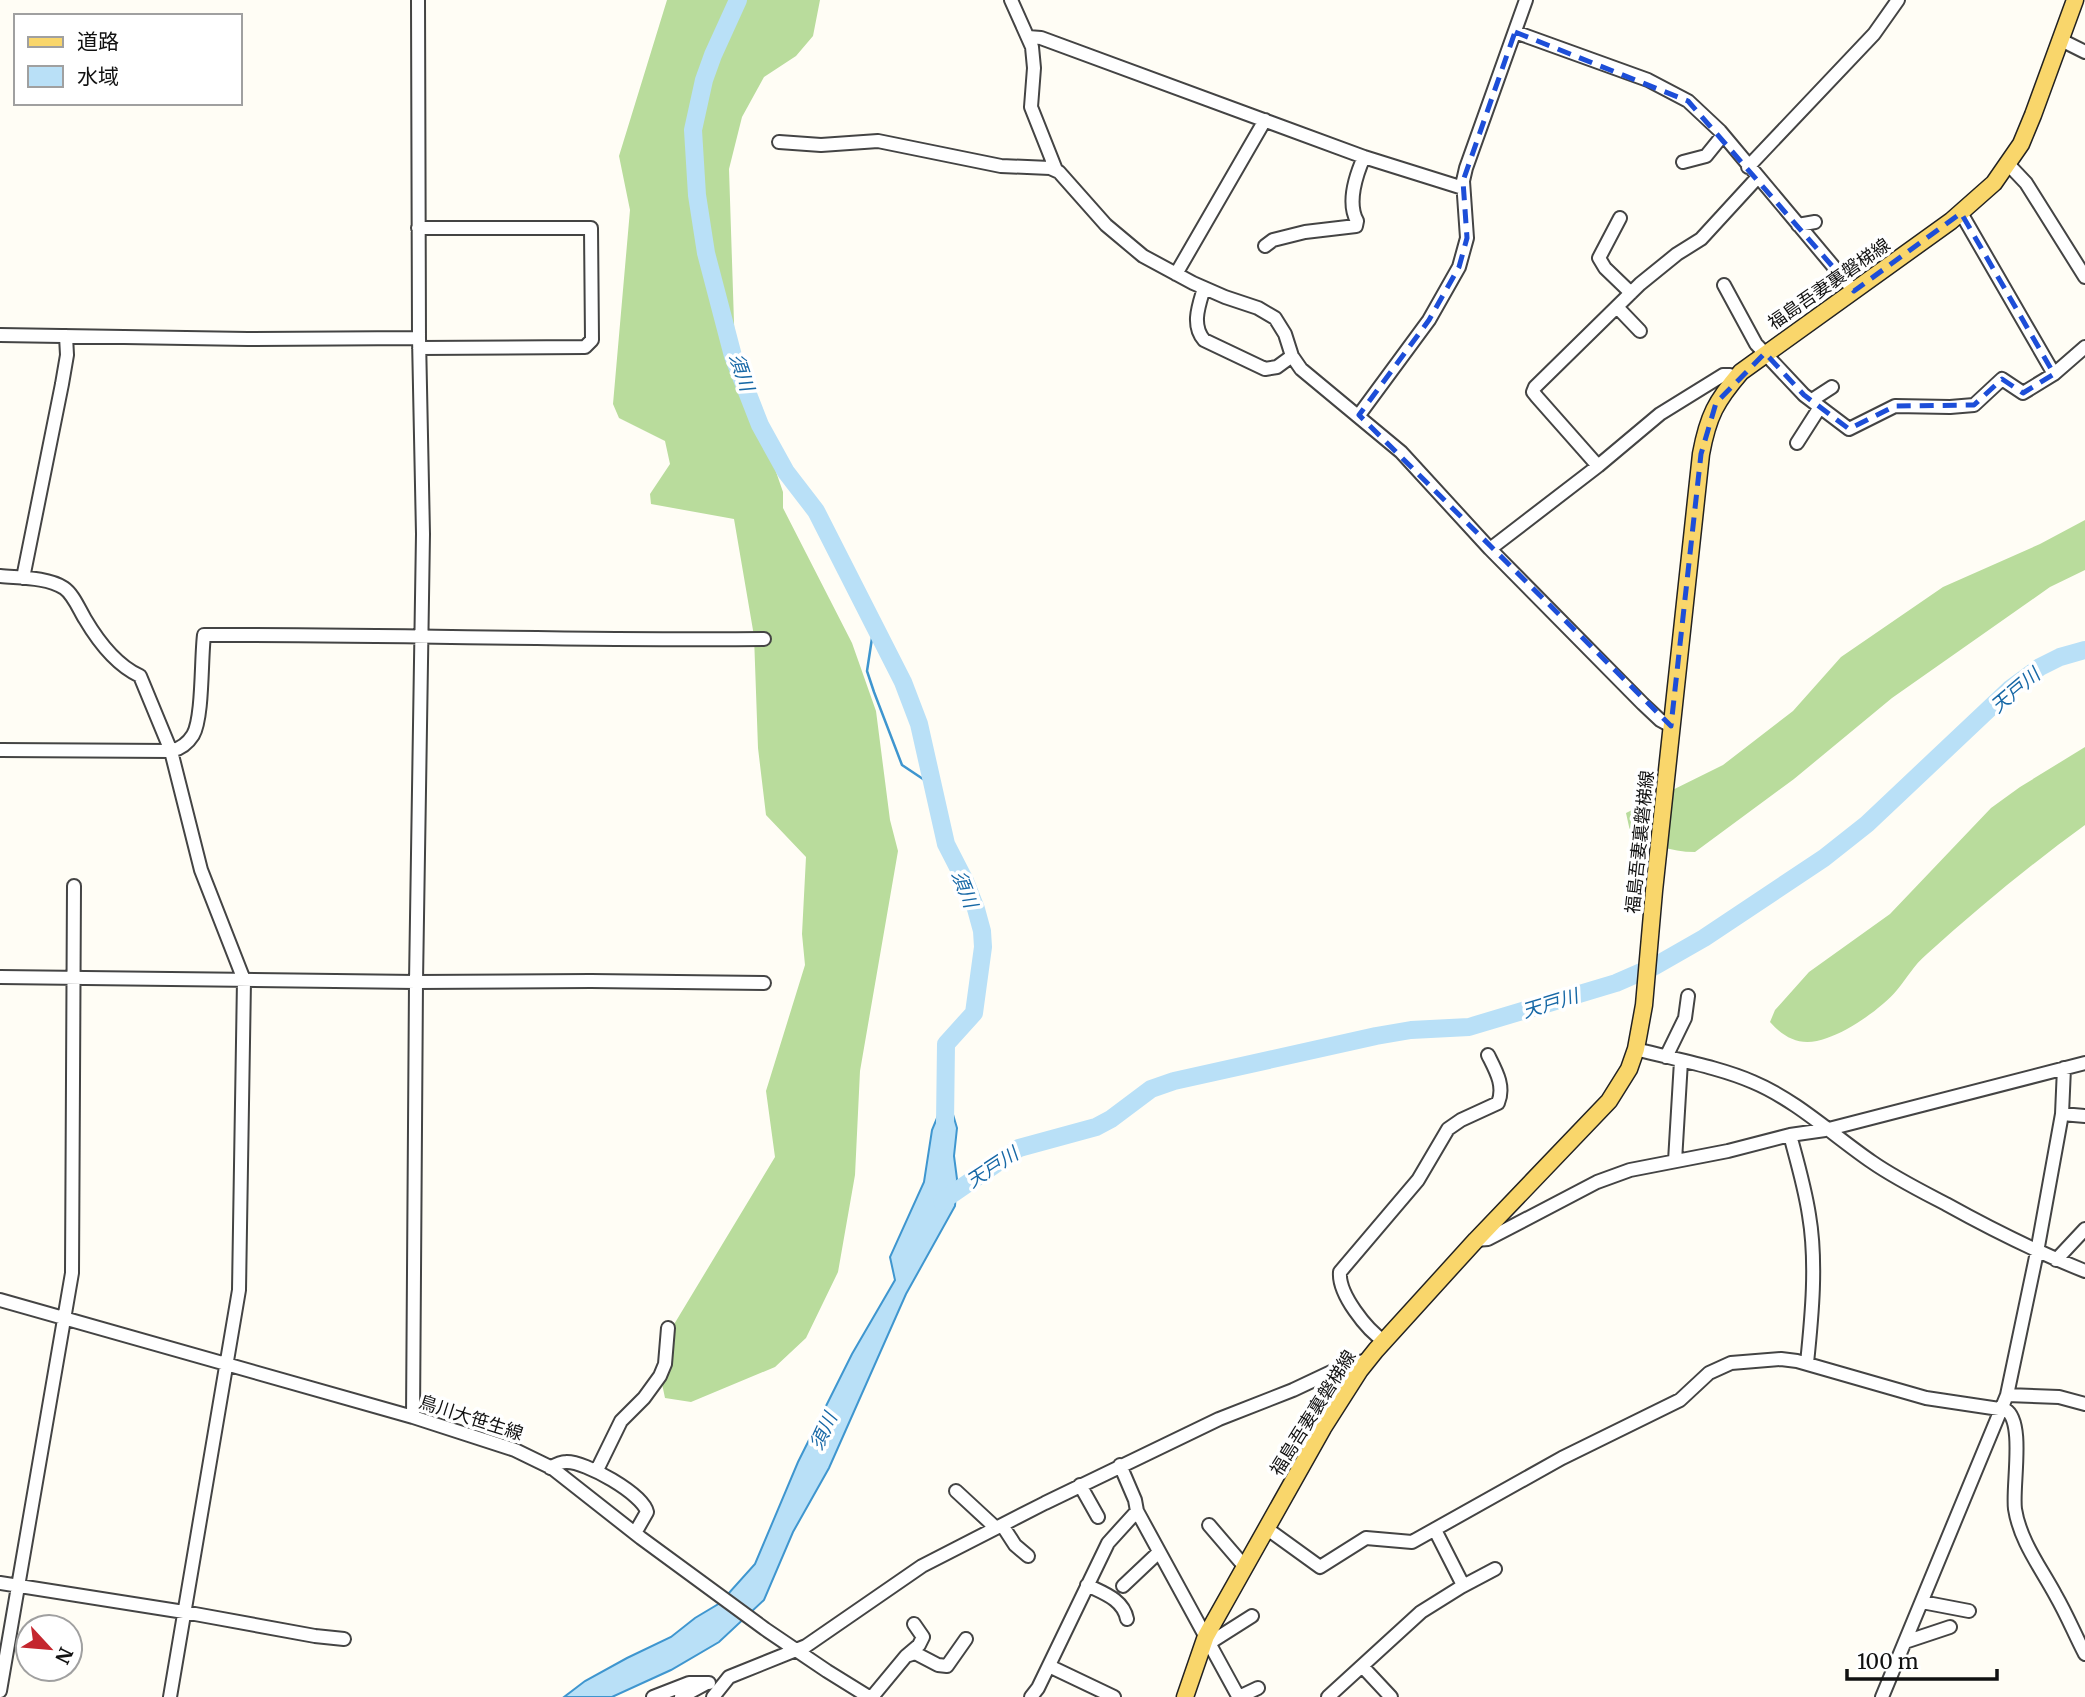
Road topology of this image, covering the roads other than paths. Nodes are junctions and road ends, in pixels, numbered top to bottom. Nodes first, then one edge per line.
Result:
1 (418, 0) edge
2 (1011, 0) edge
3 (1526, 0) edge
4 (1898, 0) edge
5 (2075, 0) edge
6 (1515, 32) junction
7 (1028, 37) junction
8 (2061, 40) junction
9 (2085, 52) edge
10 (1265, 120) junction
11 (1723, 135) junction
12 (779, 142) dead end
13 (1364, 157) junction
14 (1683, 162) dead end
15 (2008, 164) junction
16 (1748, 167) junction
17 (1056, 170) junction
18 (1758, 178) junction
19 (1463, 188) junction
20 (1961, 213) junction
21 (1620, 218) dead end
22 (1815, 222) dead end
23 (1798, 225) junction
24 (418, 228) junction
25 (1265, 246) dead end
26 (1175, 274) junction
27 (2085, 277) edge
28 (1724, 285) dead end
29 (1205, 288) junction
30 (1854, 291) junction
31 (1631, 293) junction
32 (1616, 307) junction
33 (1640, 331) dead end
34 (0, 335) edge
35 (66, 336) junction
36 (419, 343) junction
37 (2085, 347) edge
38 (1765, 353) junction
39 (1292, 356) junction
40 (2054, 374) junction
41 (1736, 378) junction
42 (1832, 387) dead end
43 (1816, 404) junction
44 (1359, 415) junction
45 (1797, 443) dead end
46 (1598, 466) junction
47 (1490, 550) junction
48 (0, 576) edge
49 (23, 578) junction
50 (420, 638) junction
51 (764, 639) dead end
52 (1671, 726) junction
53 (0, 750) edge
54 (171, 751) junction
55 (74, 886) dead end
56 (0, 977) edge
57 (72, 978) junction
58 (244, 980) junction
59 (416, 982) junction
60 (764, 983) dead end
61 (1688, 996) dead end
62 (1636, 1049) junction
63 (1489, 1055) dead end
64 (1666, 1057) junction
65 (1681, 1061) junction
66 (2085, 1063) edge
67 (2064, 1068) junction
68 (2062, 1114) junction
69 (2085, 1116) edge
70 (1825, 1130) junction
71 (1790, 1135) junction
72 (1675, 1161) junction
73 (2085, 1229) edge
74 (1476, 1240) junction
75 (2037, 1252) junction
76 (2056, 1259) junction
77 (2085, 1270) edge
78 (0, 1300) edge
79 (62, 1318) junction
80 (668, 1328) dead end
81 (1384, 1341) junction
82 (1368, 1360) junction
83 (1807, 1363) junction
84 (228, 1365) junction
85 (2007, 1395) junction
86 (2085, 1404) edge
87 (2002, 1410) junction
88 (413, 1417) junction
89 (1120, 1465) junction
90 (550, 1468) junction
91 (597, 1471) junction
92 (1080, 1485) junction
93 (956, 1491) dead end
94 (1137, 1511) junction
95 (1098, 1517) dead end
96 (1209, 1525) dead end
97 (999, 1527) junction
98 (1266, 1528) junction
99 (1435, 1530) junction
100 (638, 1535) junction
101 (1159, 1552) junction
102 (1028, 1556) dead end
103 (1245, 1567) junction
104 (1495, 1569) dead end
105 (0, 1583) edge
106 (1087, 1585) junction
107 (1463, 1585) junction
108 (17, 1586) junction
109 (1123, 1586) dead end
110 (1922, 1602) junction
111 (1969, 1611) dead end
112 (184, 1612) junction
113 (1252, 1616) dead end
114 (1127, 1619) dead end
115 (914, 1624) dead end
116 (1950, 1627) dead end
117 (344, 1639) dead end
118 (966, 1639) dead end
119 (1209, 1639) junction
120 (1905, 1642) junction
121 (795, 1650) junction
122 (2084, 1652) edge
123 (906, 1656) junction
124 (1049, 1666) junction
125 (1362, 1666) junction
126 (716, 1684) junction
127 (1258, 1688) dead end
128 (0, 1691) edge
129 (170, 1697) edge
130 (653, 1697) edge
131 (681, 1697) edge
132 (713, 1697) edge
133 (871, 1697) edge
134 (1031, 1697) edge
135 (1114, 1697) edge
136 (1185, 1697) edge
137 (1238, 1697) edge
138 (1328, 1697) edge
139 (1391, 1697) edge
140 (1882, 1697) edge

1 - 24 street
2 - 7 street
3 - 6 street
4 - 16 street
5 - 8 main road, 福島吾妻裏磐梯線
6 - 11 street
6 - 19 street
7 - 10 street
7 - 17 street
8 - 9 street
8 - 15 main road, 福島吾妻裏磐梯線
10 - 13 street
10 - 26 street
11 - 14 street
11 - 16 street
12 - 17 street
13 - 19 street
13 - 25 street
15 - 20 main road, 福島吾妻裏磐梯線
15 - 27 street
16 - 18 street
17 - 26 street
18 - 23 street
18 - 31 street
19 - 44 street
20 - 30 main road, 福島吾妻裏磐梯線
20 - 40 street
21 - 31 street
22 - 23 street
23 - 30 street
24 - 36 street
24 - 36 street
26 - 29 street
28 - 38 street
29 - 39 street
29 - 39 street
30 - 38 main road, 福島吾妻裏磐梯線
31 - 32 street
32 - 33 street
32 - 46 street
34 - 35 street
35 - 36 street
35 - 49 street
36 - 50 street
37 - 40 street
38 - 41 main road, 福島吾妻裏磐梯線
38 - 43 street
39 - 44 street
40 - 43 street
41 - 46 street
41 - 52 main road, 福島吾妻裏磐梯線
42 - 43 street
43 - 45 street
44 - 47 street
46 - 47 street
47 - 52 street
48 - 49 street
49 - 54 street
50 - 51 street
50 - 54 street
50 - 59 street
52 - 62 main road, 福島吾妻裏磐梯線
53 - 54 street
54 - 58 street
55 - 57 street
56 - 57 street
57 - 58 street
57 - 79 street
58 - 59 street
58 - 84 street
59 - 60 street
59 - 88 street
61 - 64 street
62 - 64 street
62 - 74 main road, 福島吾妻裏磐梯線
63 - 81 street
64 - 65 street
65 - 70 street
65 - 72 street
66 - 67 street
67 - 68 street
67 - 70 street
68 - 69 street
68 - 75 street
70 - 71 street
70 - 75 street
71 - 72 street
71 - 83 street
72 - 74 street
73 - 76 street
74 - 81 main road, 福島吾妻裏磐梯線
75 - 76 street
75 - 85 street
76 - 77 street
78 - 79 street, 鳥川大笹生線
79 - 84 street, 鳥川大笹生線
79 - 108 street
80 - 91 street
81 - 82 main road, 福島吾妻裏磐梯線
82 - 89 street
82 - 98 main road, 福島吾妻裏磐梯線
83 - 87 street
83 - 99 street
84 - 88 street, 鳥川大笹生線
84 - 112 street
85 - 86 street
85 - 87 street
87 - 110 street
87 - 122 street
88 - 90 street, 鳥川大笹生線
89 - 92 street
89 - 94 street
90 - 91 street
90 - 100 street, 鳥川大笹生線
91 - 100 street
92 - 95 street
92 - 97 street
93 - 97 street
94 - 101 street
94 - 106 street
96 - 103 street
97 - 102 street
97 - 121 street
98 - 99 street
98 - 103 main road, 福島吾妻裏磐梯線
99 - 107 street
100 - 121 street, 鳥川大笹生線
101 - 109 street
101 - 119 street
103 - 119 main road, 福島吾妻裏磐梯線
104 - 107 street
105 - 108 street
106 - 114 street
106 - 124 street
107 - 125 street
108 - 112 street
108 - 128 street
110 - 111 street
110 - 120 street
112 - 117 street
112 - 129 street
113 - 119 street
115 - 123 street
116 - 120 street
118 - 123 street
119 - 136 main road, 福島吾妻裏磐梯線
119 - 137 street
120 - 140 street
121 - 126 street
121 - 133 street, 鳥川大笹生線
123 - 133 street
124 - 134 street
124 - 135 street
125 - 138 street
125 - 139 street
126 - 130 street
126 - 131 street
126 - 132 street
127 - 137 street

